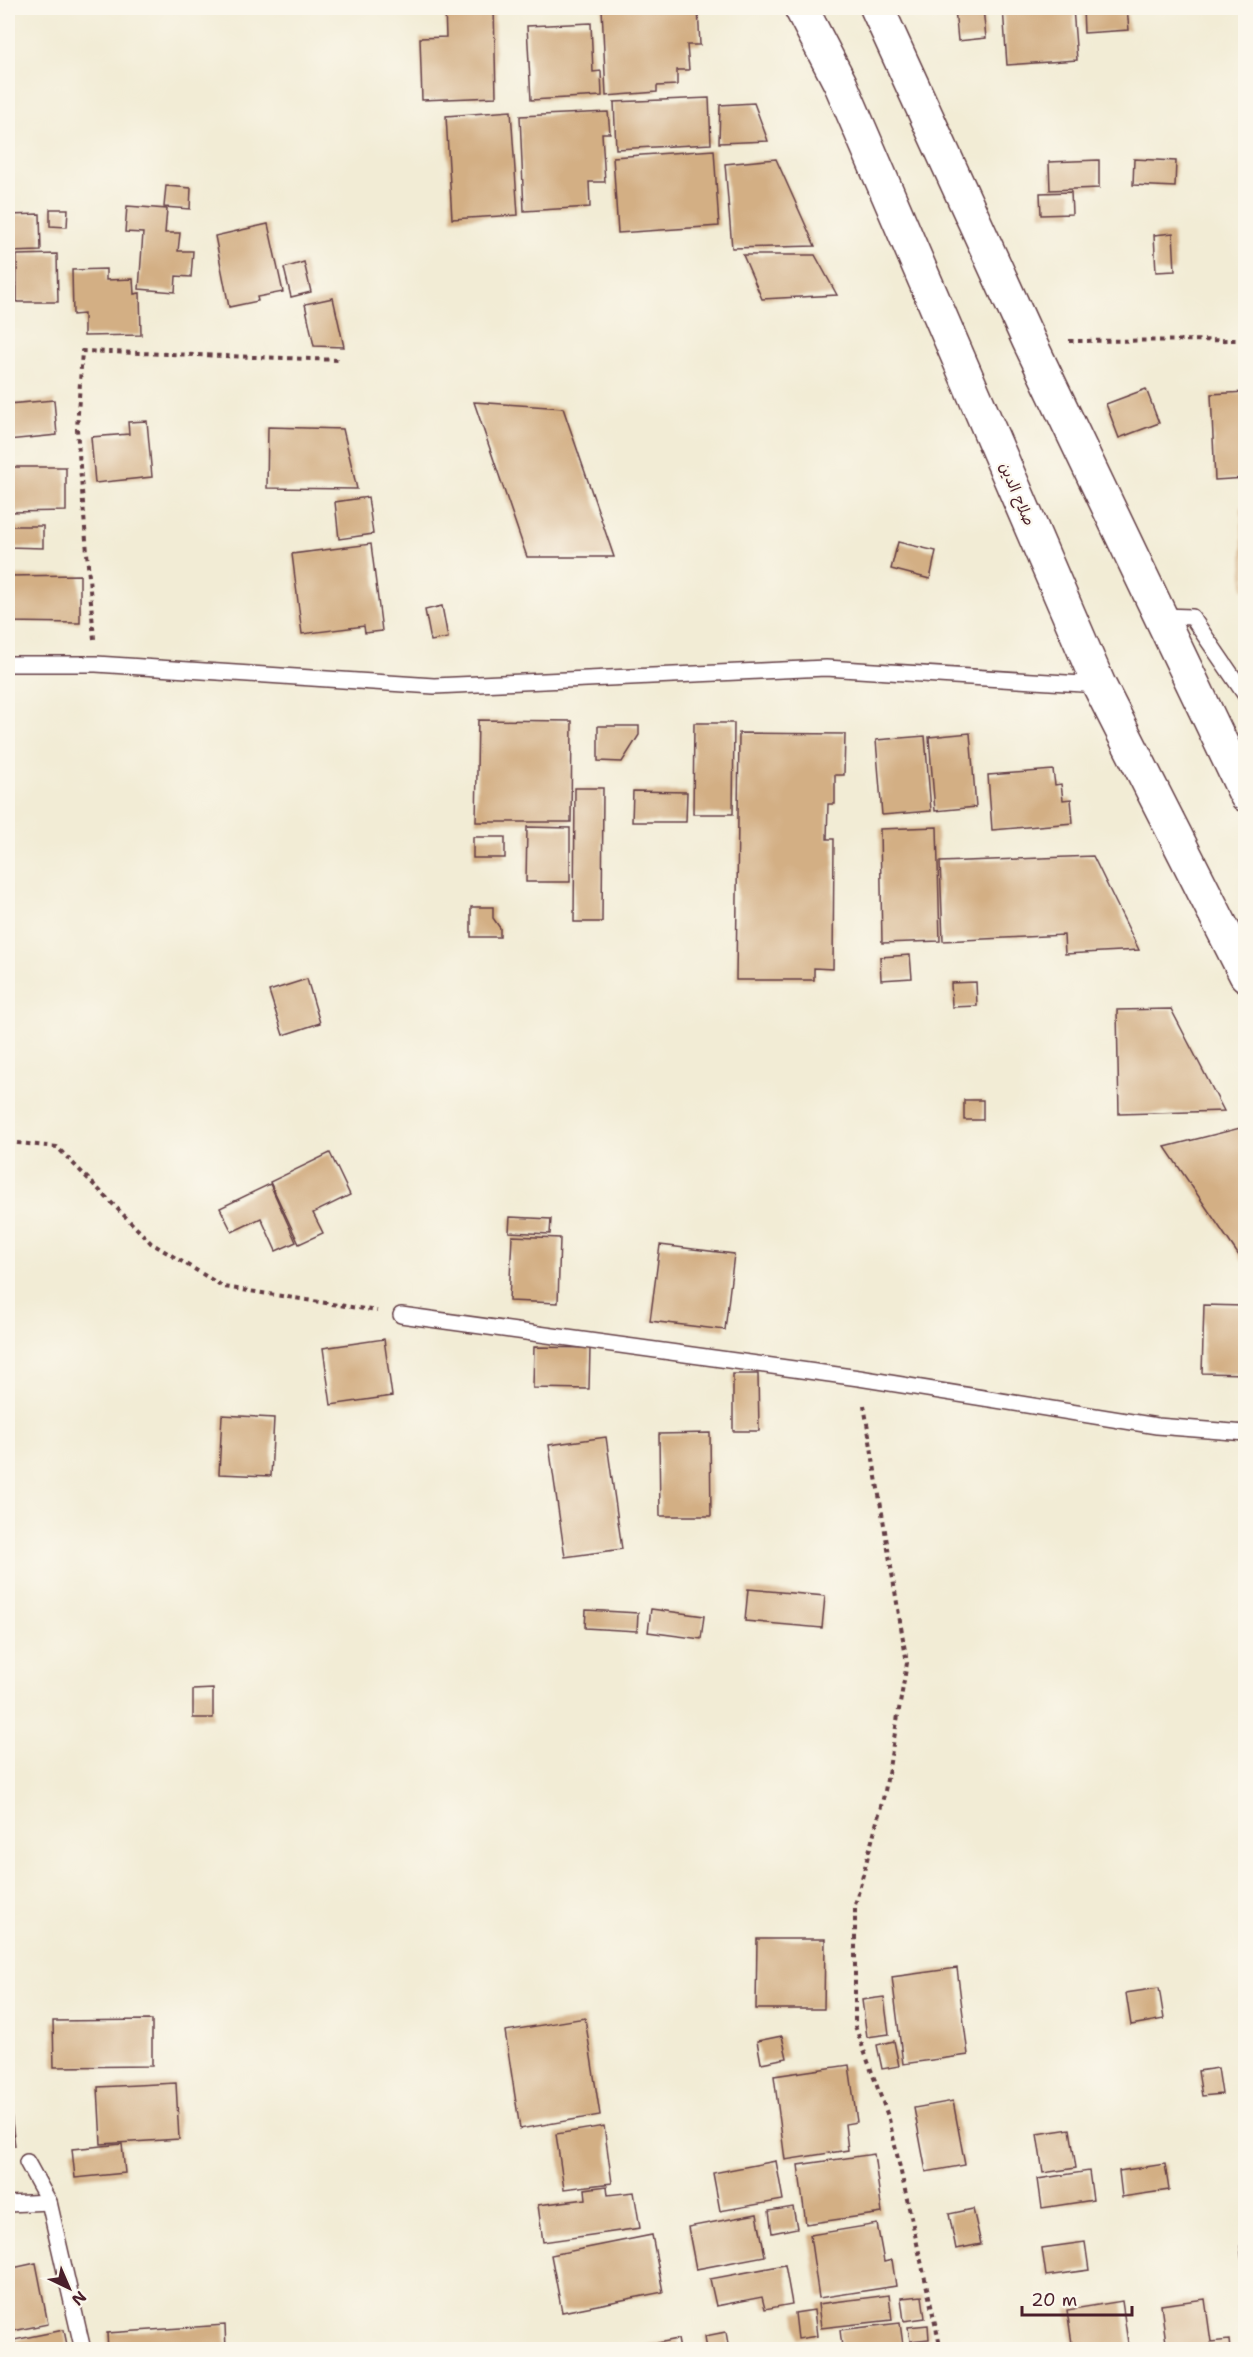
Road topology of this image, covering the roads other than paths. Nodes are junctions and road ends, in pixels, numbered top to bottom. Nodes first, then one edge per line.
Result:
1 (801, 8) edge
2 (877, 8) edge
3 (1162, 616) junction
4 (8, 664) edge
5 (1099, 685) junction
6 (1245, 696) edge
7 (1245, 795) edge
8 (1245, 975) edge
9 (401, 1315) road end
10 (1245, 1433) edge
11 (27, 2162) dead end
12 (49, 2202) junction
13 (8, 2204) edge
14 (83, 2349) edge

1 - 5 highway, صلاح الدين
2 - 3 highway
3 - 6 lane
3 - 7 highway
4 - 5 lane
5 - 8 highway, صلاح الدين
9 - 10 lane
11 - 12 lane
12 - 13 lane
12 - 14 lane

